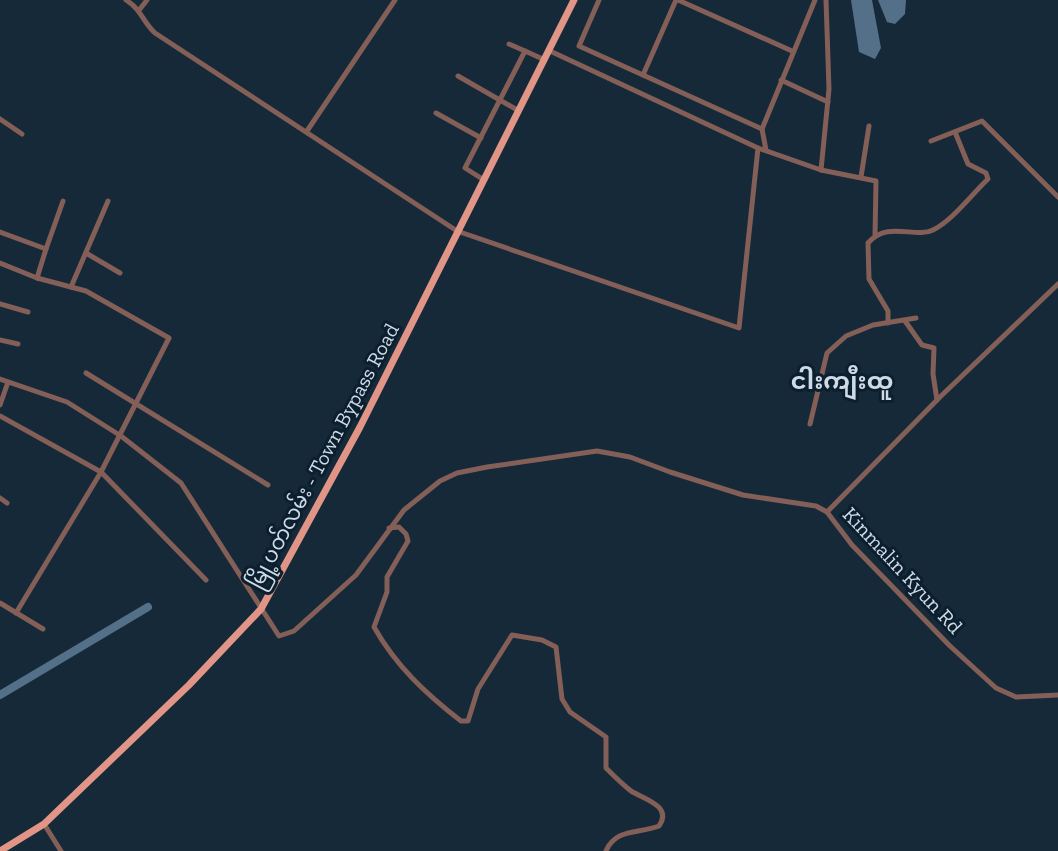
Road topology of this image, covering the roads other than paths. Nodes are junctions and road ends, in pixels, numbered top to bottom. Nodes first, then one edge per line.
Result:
1 (126, 0) edge
2 (147, 0) edge
3 (395, 0) edge
4 (574, 0) edge
5 (599, 0) edge
6 (677, 0) edge
7 (815, 0) edge
8 (826, 0) edge
9 (140, 9) junction
10 (509, 44) dead end
11 (525, 51) junction
12 (550, 51) junction
13 (792, 51) junction
14 (545, 60) junction
15 (643, 75) junction
16 (458, 76) dead end
17 (781, 80) junction
18 (500, 100) junction
19 (828, 102) junction
20 (519, 111) junction
21 (436, 113) dead end
22 (0, 119) edge
23 (869, 126) dead end
24 (762, 129) junction
25 (307, 131) junction
26 (956, 132) junction
27 (22, 134) dead end
28 (481, 138) junction
29 (932, 141) dead end
30 (758, 148) junction
31 (766, 150) junction
32 (821, 171) junction
33 (861, 177) junction
34 (484, 180) junction
35 (1058, 197) edge
36 (63, 201) dead end
37 (108, 201) dead end
38 (457, 231) junction
39 (0, 232) edge
40 (875, 236) junction
41 (46, 249) junction
42 (86, 253) junction
43 (0, 263) edge
44 (120, 273) dead end
45 (37, 278) junction
46 (1058, 284) edge
47 (71, 287) junction
48 (0, 304) edge
49 (28, 312) dead end
50 (916, 318) dead end
51 (905, 321) junction
52 (888, 323) junction
53 (0, 340) edge
54 (18, 344) dead end
55 (86, 373) dead end
56 (0, 379) edge
57 (8, 382) junction
58 (938, 400) junction
59 (134, 403) junction
60 (0, 405) edge
61 (0, 416) edge
62 (810, 424) dead end
63 (121, 436) junction
64 (101, 472) junction
65 (268, 485) dead end
66 (0, 498) edge
67 (7, 503) dead end
68 (827, 512) junction
69 (389, 528) junction
70 (206, 580) dead end
71 (0, 603) edge
72 (261, 609) junction
73 (16, 613) junction
74 (43, 629) dead end
75 (1058, 695) edge
76 (44, 824) junction
77 (0, 851) edge
78 (61, 851) edge
79 (606, 851) edge

1 - 9 street
2 - 9 street
3 - 25 street
4 - 12 main road, မြို့ပတ်လမ်း - Town Bypass Road
5 - 15 street
6 - 13 street
6 - 15 street
7 - 13 street
8 - 19 street
9 - 25 street
10 - 11 street
11 - 14 street
11 - 18 street
12 - 14 main road, မြို့ပတ်လမ်း - Town Bypass Road
12 - 30 street
13 - 17 street
14 - 20 main road, မြို့ပတ်လမ်း - Town Bypass Road
15 - 24 street
16 - 18 street
17 - 19 street
17 - 24 street
18 - 20 street
18 - 28 street
19 - 32 street
20 - 34 main road, မြို့ပတ်လမ်း - Town Bypass Road
21 - 28 street
22 - 27 street
23 - 33 street
24 - 31 street
25 - 38 street
26 - 29 street
26 - 35 street
26 - 40 street
28 - 34 street
30 - 31 street
30 - 38 street
31 - 32 street
32 - 33 street
33 - 40 street
34 - 38 main road, မြို့ပတ်လမ်း - Town Bypass Road
36 - 41 street
37 - 42 street
38 - 72 main road, မြို့ပတ်လမ်း - Town Bypass Road
39 - 41 street
40 - 52 street
41 - 45 street
42 - 44 street
42 - 47 street
43 - 45 street
45 - 47 street
46 - 58 street
47 - 59 street
48 - 49 street
50 - 51 street
51 - 52 street
51 - 58 street
52 - 62 street
53 - 54 street
55 - 59 street
56 - 57 street
57 - 60 street
57 - 63 street
58 - 68 street
59 - 63 street
59 - 65 street
61 - 64 street
63 - 64 street
63 - 72 street
64 - 70 street
64 - 73 street
66 - 67 street
68 - 69 street, Kinmalin Kyun Rd
68 - 75 street, Kinmalin Kyun Rd
69 - 72 street, Kinmalin Kyun Rd
69 - 79 street
71 - 73 street
72 - 76 main road, မြို့ပတ်လမ်း - Town Bypass Road
73 - 74 street
76 - 77 main road, မြို့ပတ်လမ်း - Town Bypass Road
76 - 78 street

